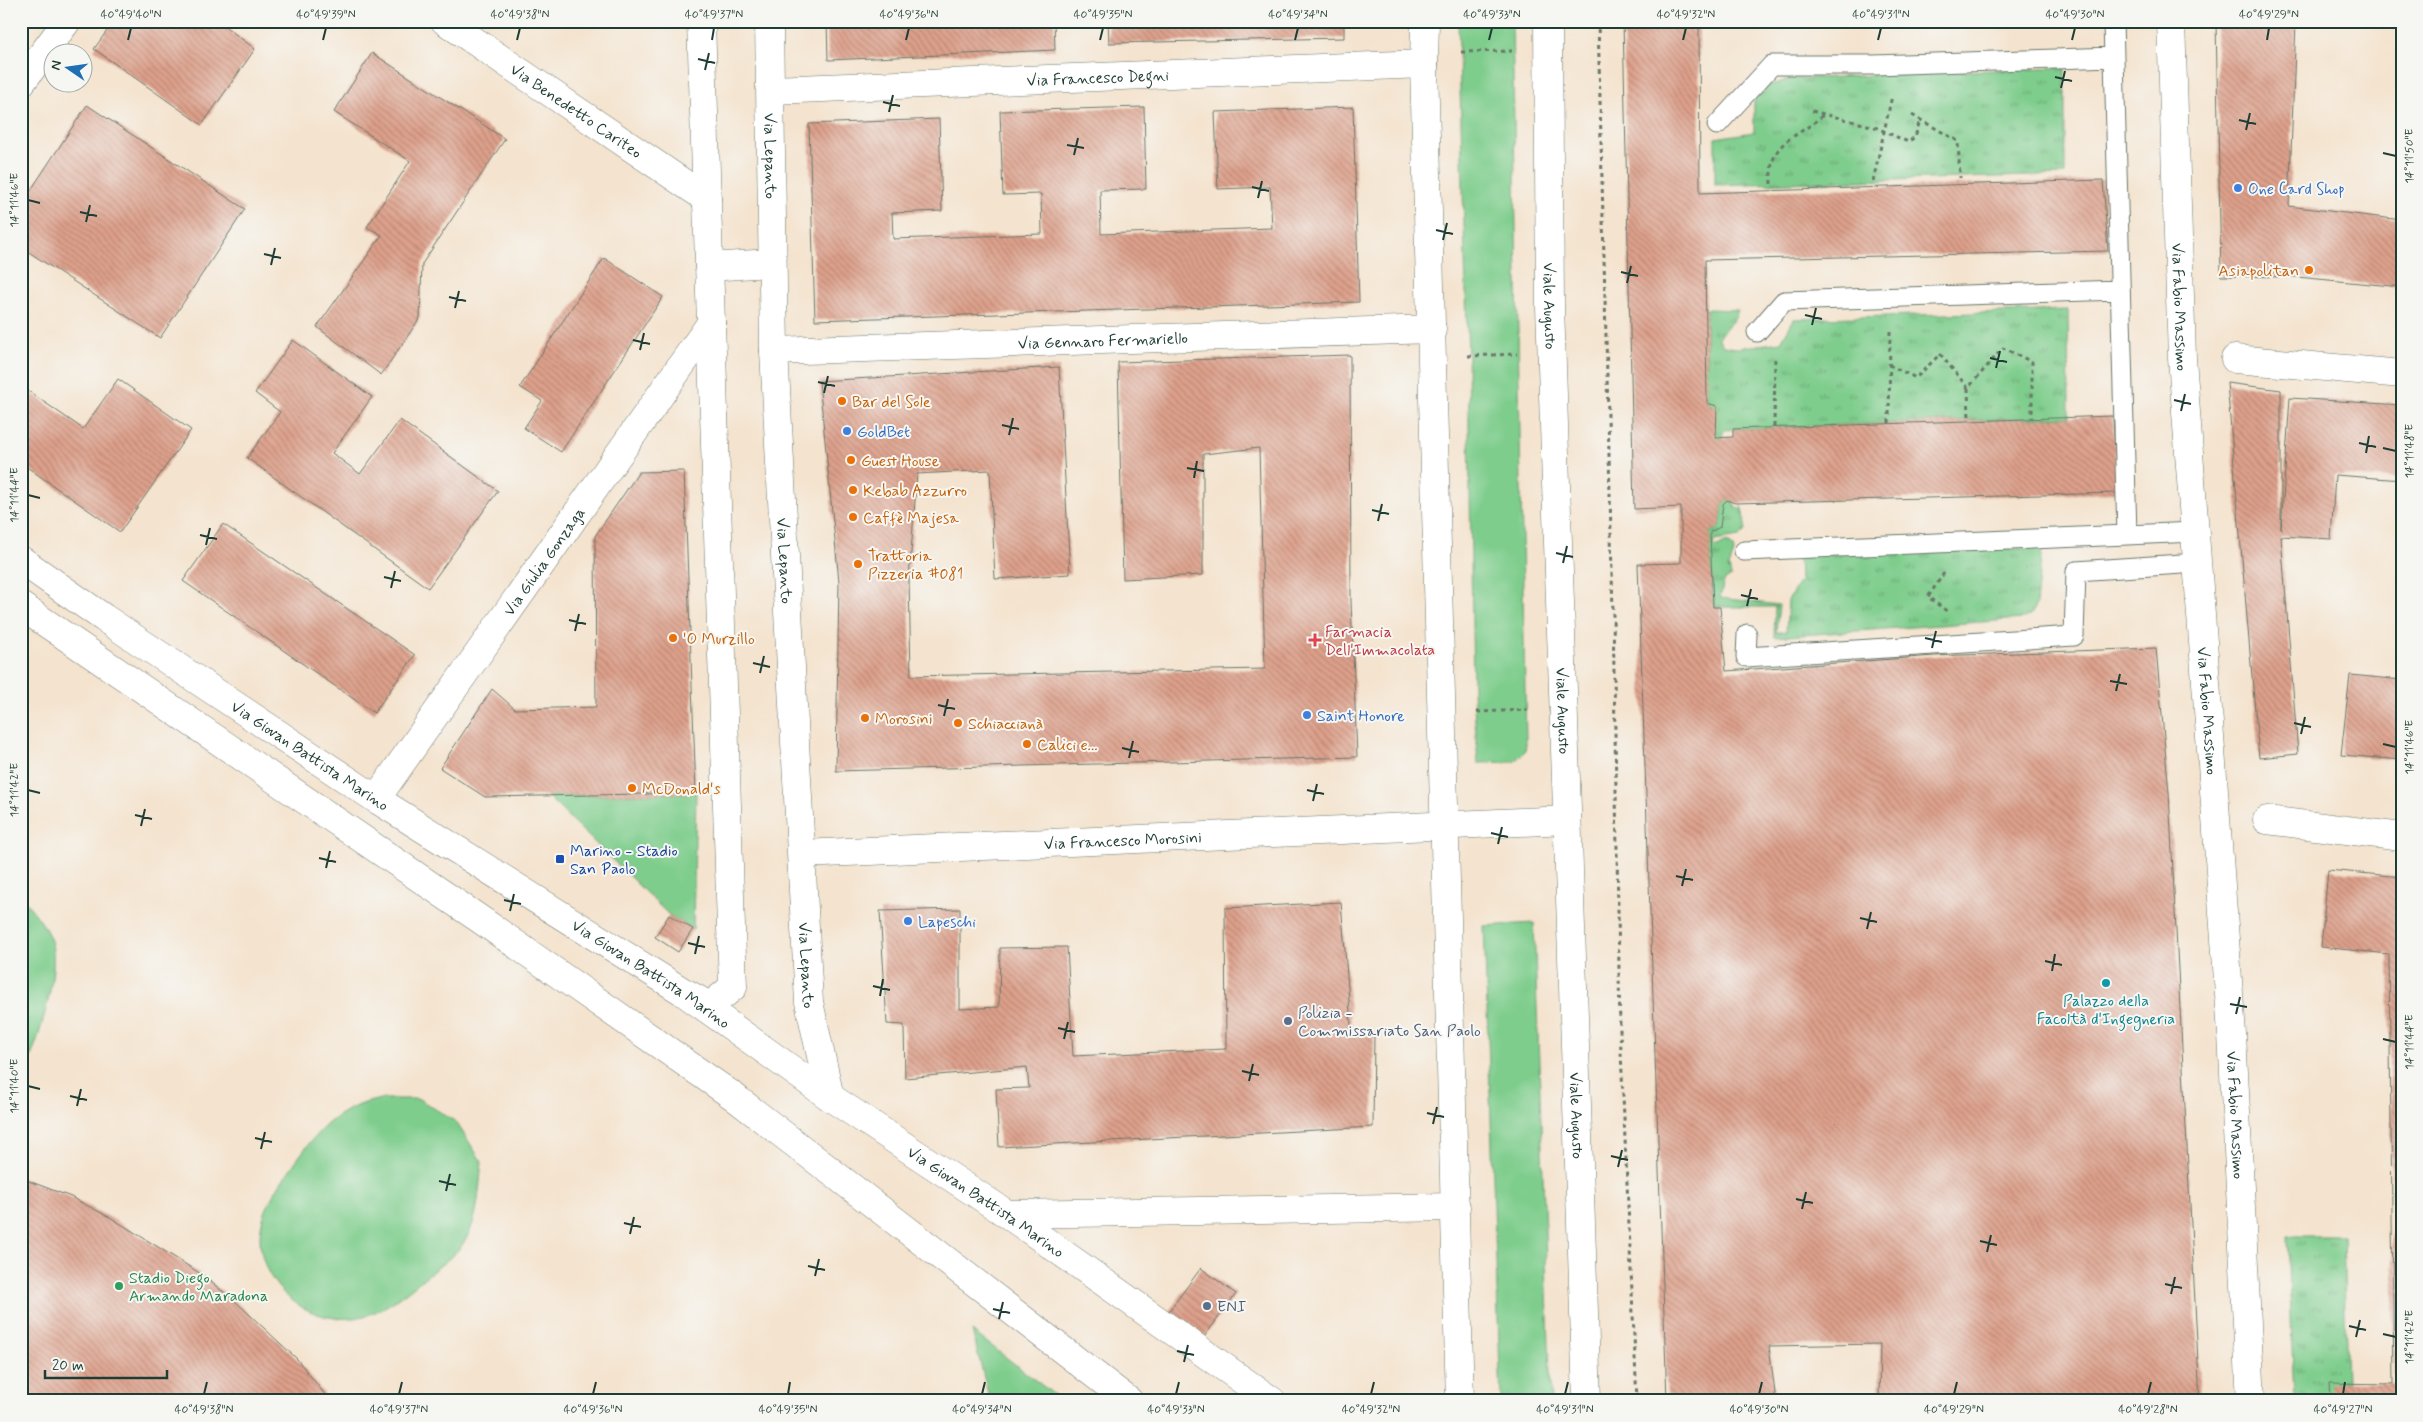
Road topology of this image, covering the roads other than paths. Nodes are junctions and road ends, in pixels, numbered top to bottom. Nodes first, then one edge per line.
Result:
1 (67, 21) edge
2 (445, 21) edge
3 (700, 21) edge
4 (769, 21) edge
5 (1425, 21) edge
6 (1548, 21) edge
7 (2113, 21) edge
8 (2171, 21) edge
9 (2113, 57) junction
10 (1424, 64) junction
11 (21, 84) edge
12 (772, 90) junction
13 (1717, 125) dead end
14 (706, 199) junction
15 (771, 263) junction
16 (709, 267) junction
17 (2120, 290) junction
18 (711, 323) junction
19 (1432, 330) junction
20 (1757, 332) dead end
21 (774, 351) junction
22 (2235, 359) dead end
23 (2402, 374) edge
24 (2195, 532) junction
25 (2127, 535) junction
26 (1744, 550) dead end
27 (21, 560) edge
28 (2197, 563) junction
29 (21, 606) edge
30 (1747, 634) dead end
31 (376, 799) junction
32 (1567, 820) junction
33 (2267, 820) dead end
34 (1444, 826) junction
35 (2402, 837) edge
36 (802, 854) junction
37 (682, 991) junction
38 (830, 1097) junction
39 (1456, 1208) junction
40 (1007, 1214) junction
41 (1129, 1401) edge
42 (1272, 1401) edge
43 (1460, 1401) edge
44 (1587, 1401) edge
45 (2251, 1401) edge

1 - 11 street
2 - 14 street, Via Benedetto Cariteo
3 - 14 street
4 - 12 street, Via Lepanto
5 - 10 street
6 - 32 street, Viale Augusto
7 - 9 lane
8 - 24 street, Via Fabio Massimo
9 - 13 lane
9 - 17 lane
10 - 12 street, Via Francesco Degni
10 - 19 street
12 - 15 street, Via Lepanto
14 - 16 street
15 - 16 street
15 - 21 street, Via Lepanto
16 - 18 street
17 - 20 lane
17 - 25 lane
18 - 31 street, Via Giulia Gonzaga
18 - 37 street
19 - 21 street, Via Gennaro Fermariello
19 - 34 street
21 - 36 street, Via Lepanto
22 - 23 street
24 - 25 lane
24 - 28 street, Via Fabio Massimo
25 - 26 lane
27 - 31 street, Via Giovan Battista Marino
28 - 30 lane
28 - 45 street, Via Fabio Massimo
29 - 41 street
31 - 37 street, Via Giovan Battista Marino
32 - 34 street, Via Francesco Morosini
32 - 44 street, Viale Augusto
33 - 35 street
34 - 36 street, Via Francesco Morosini
34 - 39 street
36 - 38 street, Via Lepanto
37 - 38 street, Via Giovan Battista Marino
38 - 40 street, Via Giovan Battista Marino
39 - 40 street
39 - 43 street
40 - 42 street, Via Giovan Battista Marino

